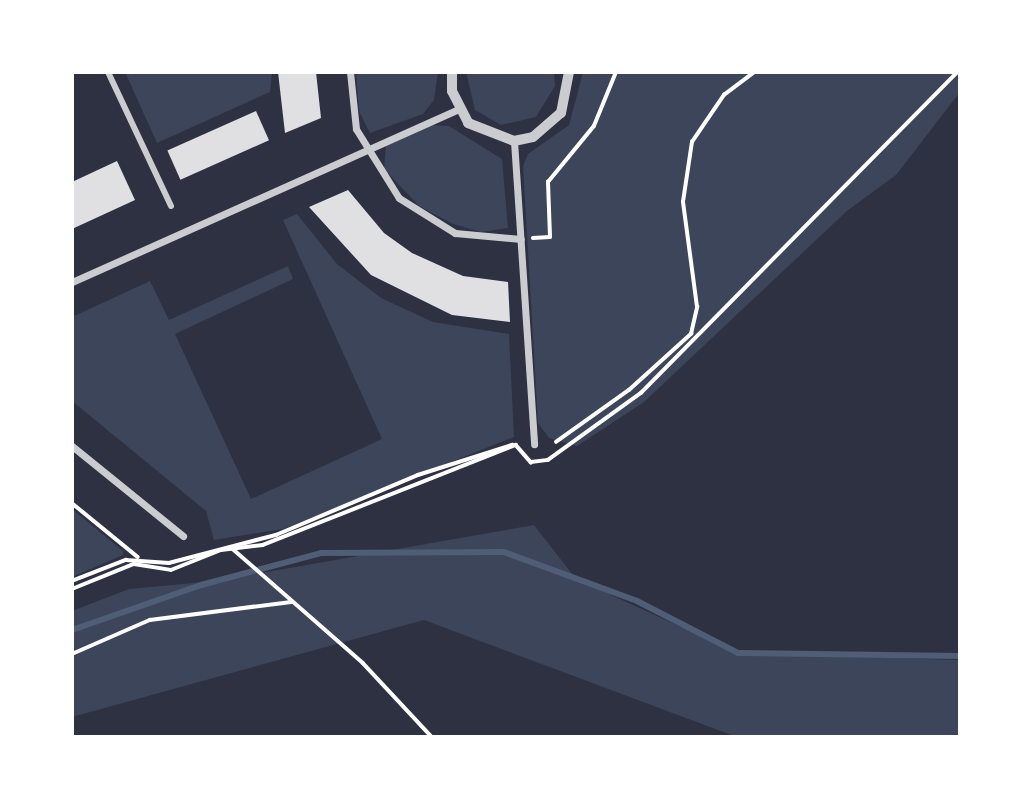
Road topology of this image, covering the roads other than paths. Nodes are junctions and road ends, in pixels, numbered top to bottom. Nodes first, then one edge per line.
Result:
1 (108, 72) edge
2 (350, 72) edge
3 (452, 72) edge
4 (569, 72) edge
5 (458, 109) junction
6 (514, 141) junction
7 (363, 147) junction
8 (171, 206) dead end
9 (521, 239) junction
10 (72, 282) edge
11 (534, 444) dead end
12 (72, 446) edge
13 (183, 537) dead end

1 - 8 street
2 - 7 street
3 - 5 street
4 - 6 street
5 - 6 street
5 - 7 street
6 - 9 street
7 - 9 street
7 - 10 street
9 - 11 street
12 - 13 street

